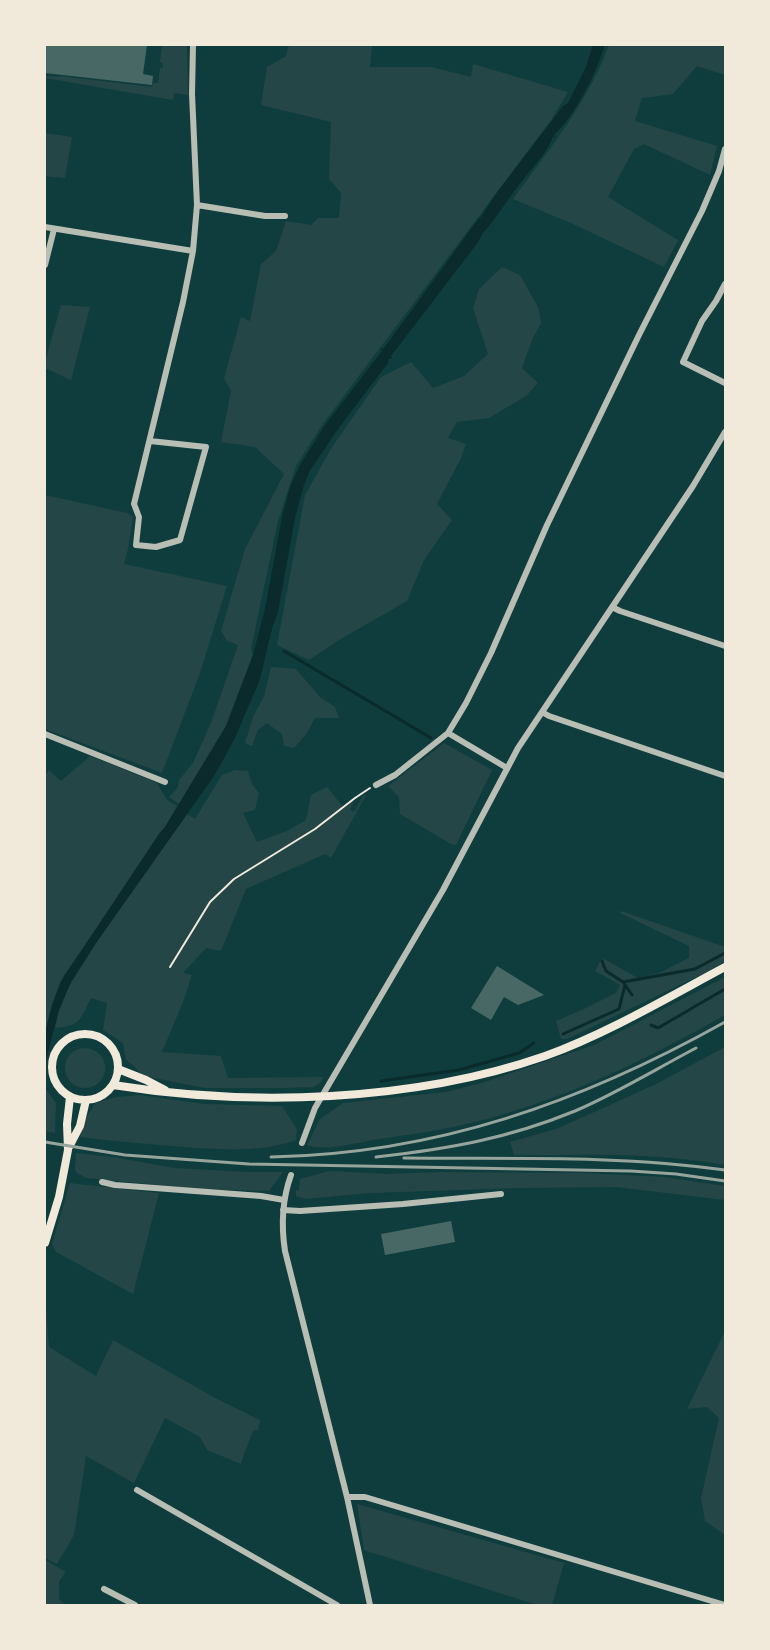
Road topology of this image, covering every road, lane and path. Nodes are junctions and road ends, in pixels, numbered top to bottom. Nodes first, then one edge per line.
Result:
1 (193, 45) edge
2 (725, 150) edge
3 (197, 205) junction
4 (285, 216) dead end
5 (45, 227) edge
6 (54, 229) junction
7 (193, 251) junction
8 (45, 265) edge
9 (725, 284) edge
10 (725, 383) edge
11 (725, 432) edge
12 (150, 441) junction
13 (612, 607) junction
14 (725, 645) edge
15 (542, 712) junction
16 (448, 733) junction
17 (45, 734) edge
18 (507, 768) junction
19 (725, 776) edge
20 (165, 782) dead end
21 (376, 785) joint
22 (170, 967) dead end
23 (725, 968) edge
24 (49, 1055) edge
25 (118, 1069) junction
26 (49, 1072) edge
27 (113, 1085) junction
28 (165, 1090) junction
29 (323, 1095) junction
30 (70, 1097) junction
31 (86, 1100) junction
32 (302, 1143) dead end
33 (68, 1150) junction
34 (291, 1175) dead end
35 (102, 1182) dead end
36 (501, 1194) dead end
37 (284, 1200) junction
38 (283, 1210) junction
39 (45, 1243) edge
40 (137, 1490) dead end
41 (347, 1497) junction
42 (104, 1589) dead end
43 (135, 1605) edge
44 (337, 1605) edge
45 (370, 1605) edge
46 (725, 1605) edge

1 - 3 street
2 - 16 street
3 - 4 street
3 - 7 street
5 - 6 street
6 - 7 street
6 - 8 street
7 - 12 street
9 - 10 street
11 - 13 street
12 - 12 street
13 - 14 street
13 - 15 street
15 - 18 street
15 - 19 street
16 - 18 street
16 - 21 street
17 - 20 street
18 - 29 street
21 - 22 path
23 - 29 main road
24 - 25 main road
24 - 26 main road
25 - 27 main road
25 - 28 main road
26 - 30 main road
27 - 28 main road
27 - 31 main road
28 - 29 main road
29 - 32 street
30 - 31 main road
30 - 33 main road
31 - 33 main road
33 - 39 main road
34 - 37 street
35 - 37 street
36 - 38 street
37 - 38 street
38 - 41 street
40 - 44 street
41 - 45 street
41 - 46 street
42 - 43 street

